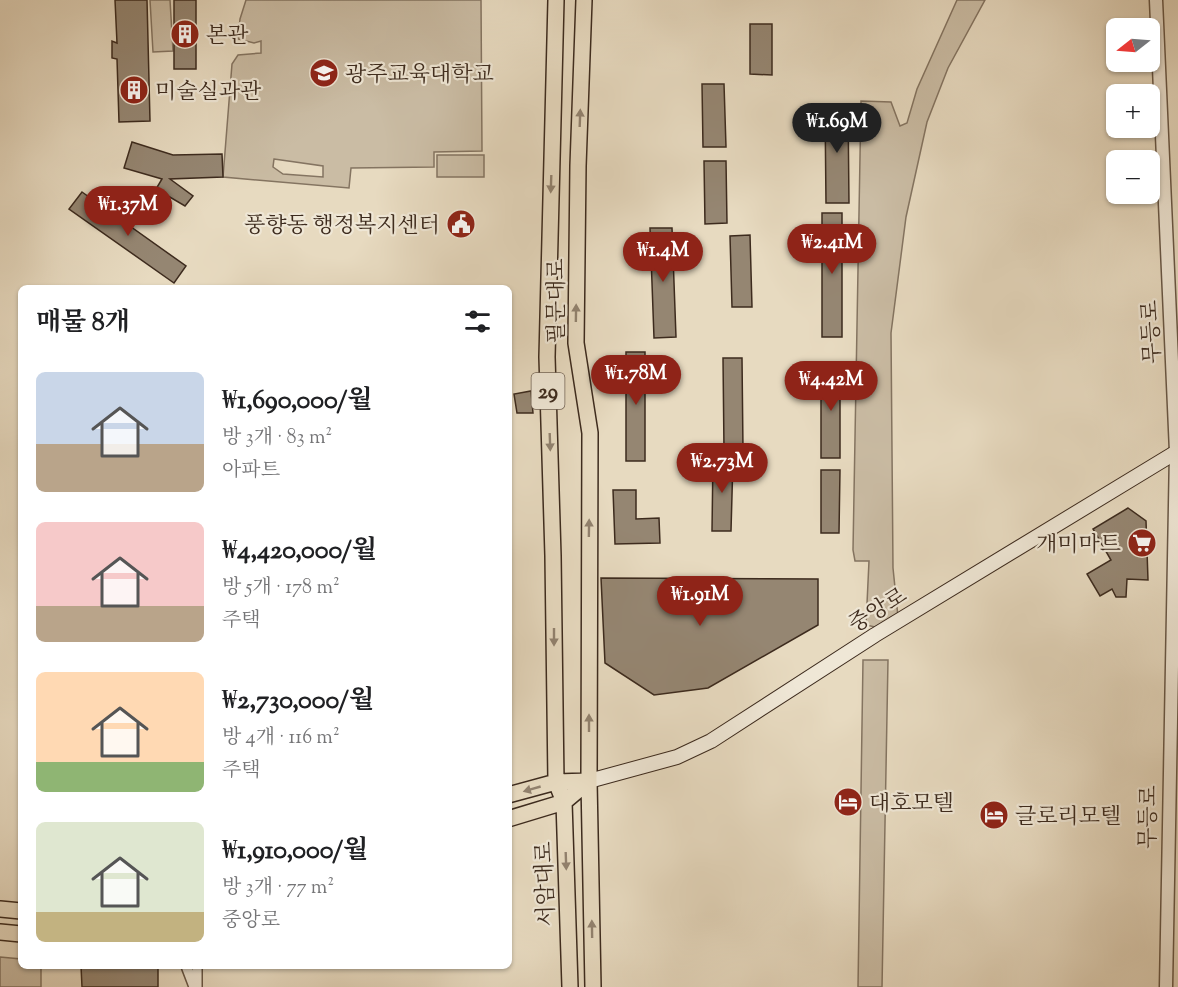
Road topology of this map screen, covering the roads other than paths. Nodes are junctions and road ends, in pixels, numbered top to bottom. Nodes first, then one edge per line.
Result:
1 (556, 0) edge
2 (584, 0) edge
3 (1156, 0) edge
4 (1177, 452) edge
5 (1176, 636) edge
6 (589, 781) junction
7 (556, 782) junction
8 (512, 794) edge
9 (564, 802) junction
10 (512, 818) edge
11 (1173, 850) edge
12 (0, 909) edge
13 (18, 910) edge
14 (0, 932) edge
15 (18, 933) edge
16 (187, 969) edge
17 (197, 969) edge
18 (195, 987) edge
19 (570, 987) edge
20 (593, 987) edge
21 (1166, 987) edge

1 -> 7 main road, 필문대로 / 29
6 -> 2 main road, 필문대로 / 29
3 - 4 street, 무등로
4 - 5 street, 무등로
4 - 6 main road, 중앙로
5 - 11 street, 무등로
6 - 7 main road
6 - 9 main road
20 -> 6 main road, 서암대로
7 -> 8 main road
7 - 9 main road, 서암대로
9 - 10 main road
9 -> 19 main road, 서암대로
11 - 21 street, 무등로
12 - 13 main road
14 - 15 main road
16 - 18 street
17 - 18 street

